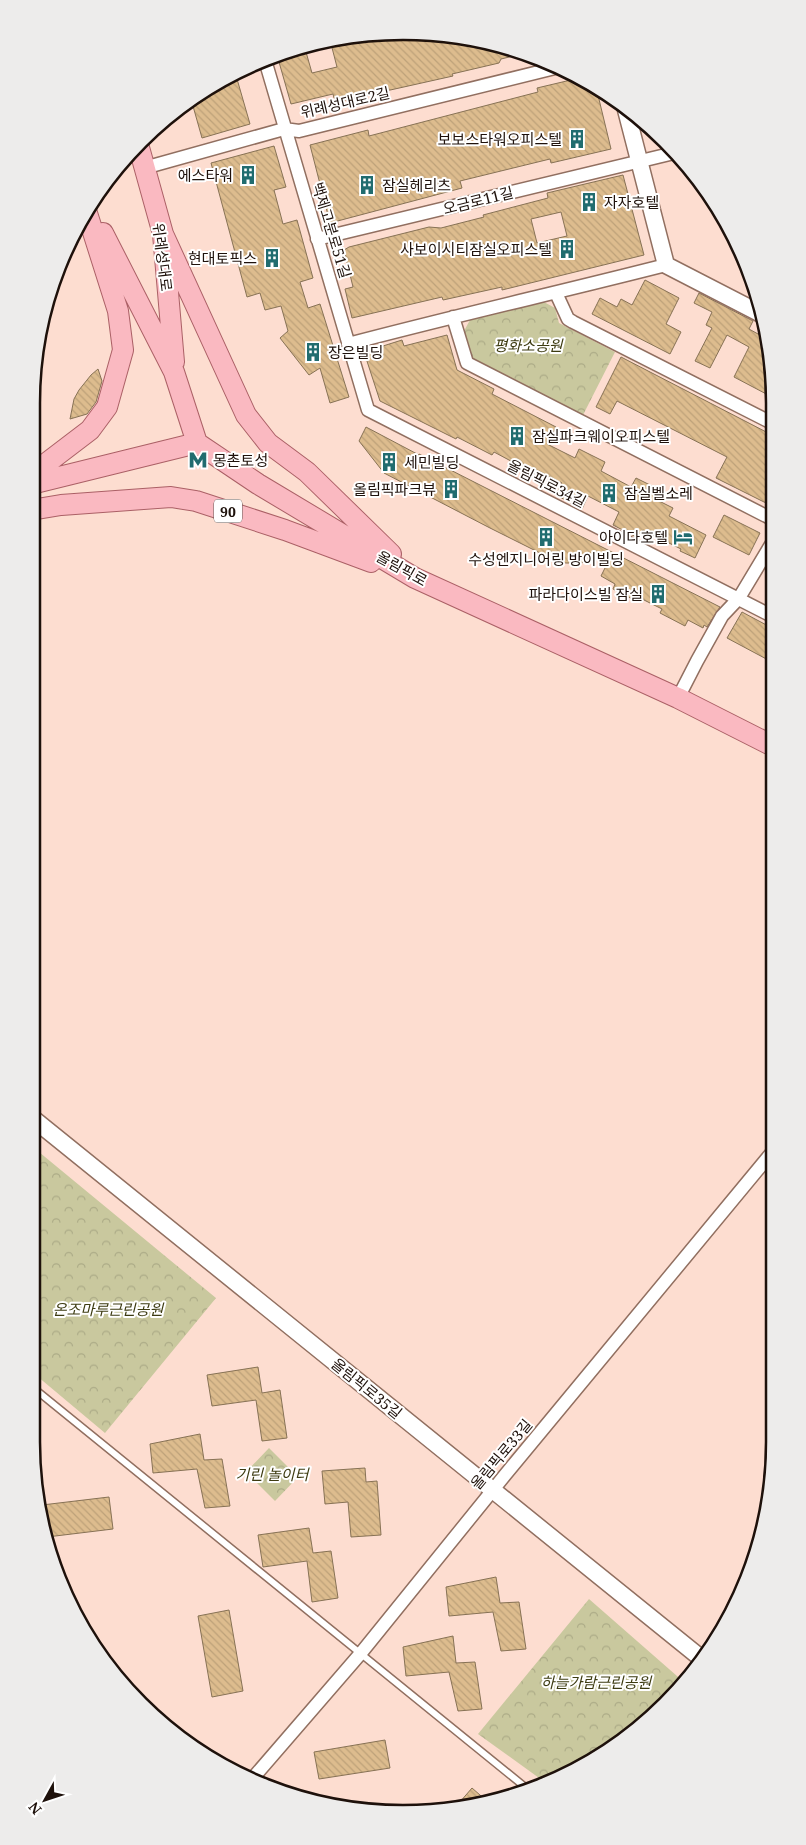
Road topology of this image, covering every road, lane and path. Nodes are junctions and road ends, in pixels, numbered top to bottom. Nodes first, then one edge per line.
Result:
1 (267, 67) edge
2 (547, 70) edge
3 (628, 118) edge
4 (284, 129) junction
5 (140, 153) edge
6 (668, 154) edge
7 (639, 161) junction
8 (144, 168) junction
9 (93, 214) edge
10 (89, 221) edge
11 (163, 234) junction
12 (317, 239) junction
13 (666, 265) junction
14 (556, 293) junction
15 (754, 311) edge
16 (453, 316) junction
17 (348, 344) junction
18 (174, 372) junction
19 (368, 410) joint
20 (766, 420) edge
21 (197, 443) junction
22 (40, 468) edge
23 (40, 482) edge
24 (40, 508) edge
25 (766, 516) edge
26 (766, 552) edge
27 (415, 578) junction
28 (739, 598) junction
29 (766, 613) edge
30 (678, 698) junction
31 (766, 742) edge
32 (40, 1124) edge
33 (766, 1160) edge
34 (40, 1393) edge
35 (493, 1490) junction
36 (361, 1653) junction
37 (697, 1655) edge
38 (257, 1774) edge
39 (523, 1785) edge

1 - 4 street, 백제고분로51길
2 - 4 street, 위례성대로2길
3 - 7 street
4 - 8 street, 위례성대로2길
4 - 12 street, 백제고분로51길
5 - 8 main road, 위례성대로
6 - 7 street
7 - 12 street, 오금로11길
7 - 13 street
8 - 11 main road, 위례성대로
9 - 18 main road, 위례성대로
10 - 22 main road
11 - 18 main road, 위례성대로
11 - 27 main road
12 - 17 street, 백제고분로51길
13 - 14 street
13 - 15 street
14 - 16 street
14 - 20 street
16 - 17 street
16 - 25 street
17 - 19 street, 백제고분로51길
18 - 21 main road, 위례성대로
19 - 28 street, 올림픽로34길
21 - 23 main road
21 - 27 main road, 올림픽로 / 90
24 - 27 main road, 90
26 - 28 street
27 - 30 main road, 올림픽로 / 90
28 - 29 street, 올림픽로34길
28 - 30 street
30 - 31 main road, 올림픽로 / 90
32 - 35 street, 올림픽로35길
33 - 35 street, 올림픽로33길
34 - 36 lane
35 - 36 street, 올림픽로33길
35 - 37 street, 올림픽로35길
36 - 38 street, 올림픽로33길
36 - 39 lane

